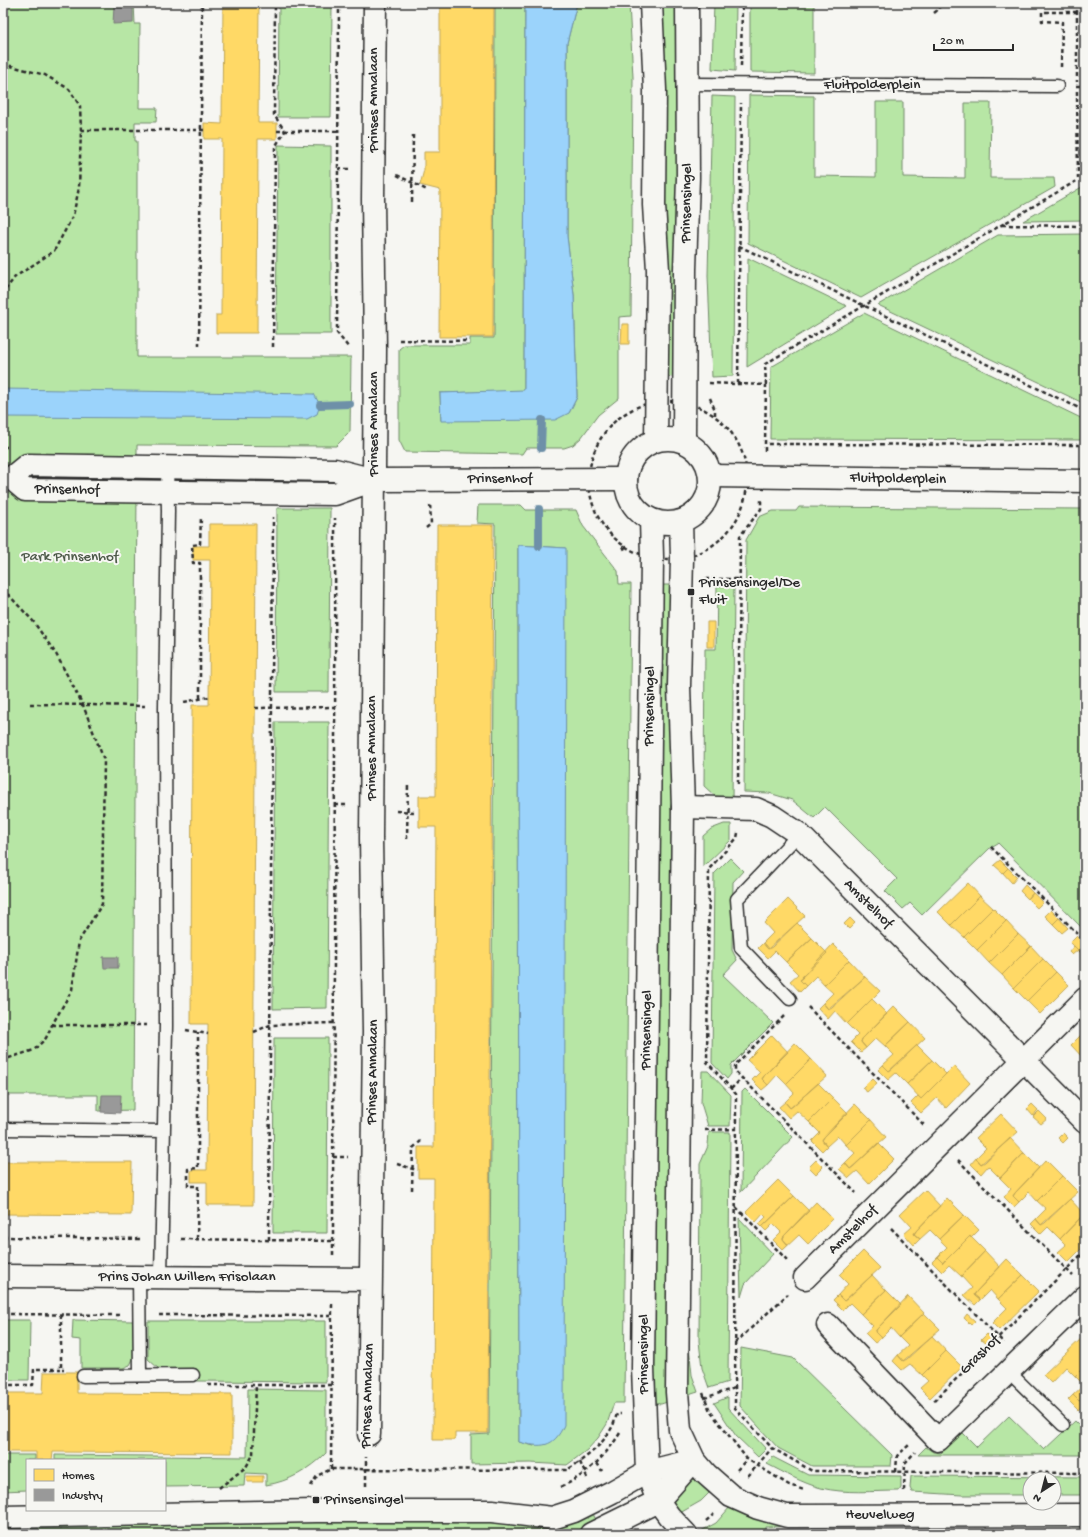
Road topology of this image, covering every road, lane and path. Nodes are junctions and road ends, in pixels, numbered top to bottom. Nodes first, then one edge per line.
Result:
1 (202, 3) edge
2 (275, 3) edge
3 (339, 3) edge
4 (375, 3) edge
5 (651, 3) edge
6 (687, 3) edge
7 (742, 3) edge
8 (940, 3) edge
9 (1077, 3) edge
10 (1077, 12) junction
11 (934, 13) dead end
12 (3, 64) edge
13 (1062, 72) dead end
14 (688, 84) junction
15 (741, 84) junction
16 (1057, 86) dead end
17 (1077, 86) junction
18 (1085, 86) edge
19 (81, 130) junction
20 (202, 130) junction
21 (277, 131) dead end
22 (285, 131) junction
23 (338, 131) junction
24 (412, 135) dead end
25 (412, 202) dead end
26 (1001, 225) junction
27 (1085, 226) edge
28 (739, 246) junction
29 (3, 293) edge
30 (864, 306) junction
31 (428, 335) dead end
32 (395, 340) dead end
33 (428, 341) junction
34 (469, 341) dead end
35 (199, 346) dead end
36 (273, 347) dead end
37 (353, 352) dead end
38 (738, 384) junction
39 (766, 386) junction
40 (684, 392) junction
41 (656, 402) junction
42 (1085, 411) edge
43 (656, 440) junction
44 (684, 441) junction
45 (1085, 445) edge
46 (167, 466) junction
47 (7, 476) edge
48 (711, 476) junction
49 (747, 477) junction
50 (589, 479) junction
51 (626, 479) junction
52 (374, 480) junction
53 (430, 480) junction
54 (1085, 481) edge
55 (168, 492) junction
56 (335, 494) junction
57 (201, 511) dead end
58 (273, 515) dead end
59 (651, 520) junction
60 (681, 521) junction
61 (426, 528) dead end
62 (652, 557) junction
63 (682, 558) junction
64 (3, 589) edge
65 (200, 698) dead end
66 (30, 704) dead end
67 (83, 705) junction
68 (165, 707) junction
69 (336, 707) junction
70 (255, 708) dead end
71 (272, 708) junction
72 (408, 783) dead end
73 (683, 807) junction
74 (799, 834) junction
75 (407, 839) dead end
76 (992, 847) dead end
77 (1085, 941) edge
78 (790, 999) joint
79 (1085, 999) edge
80 (333, 1023) junction
81 (52, 1025) junction
82 (270, 1025) junction
83 (166, 1026) junction
84 (198, 1032) dead end
85 (254, 1032) dead end
86 (3, 1059) edge
87 (1023, 1060) junction
88 (742, 1078) junction
89 (731, 1089) dead end
90 (1085, 1122) edge
91 (3, 1128) edge
92 (736, 1129) dead end
93 (702, 1130) dead end
94 (164, 1131) junction
95 (421, 1141) dead end
96 (412, 1190) dead end
97 (736, 1207) dead end
98 (873, 1210) junction
99 (196, 1239) dead end
100 (268, 1240) dead end
101 (1085, 1251) edge
102 (3, 1276) edge
103 (140, 1276) junction
104 (162, 1276) junction
105 (332, 1278) junction
106 (805, 1278) junction
107 (371, 1279) junction
108 (1085, 1297) edge
109 (3, 1314) edge
110 (61, 1314) junction
111 (140, 1315) junction
112 (332, 1316) junction
113 (828, 1325) dead end
114 (998, 1337) junction
115 (735, 1343) dead end
116 (1015, 1366) junction
117 (62, 1369) junction
118 (67, 1370) dead end
119 (140, 1375) junction
120 (193, 1375) dead end
121 (83, 1376) dead end
122 (3, 1385) edge
123 (256, 1385) dead end
124 (735, 1388) dead end
125 (678, 1405) junction
126 (735, 1408) dead end
127 (645, 1413) junction
128 (922, 1423) junction
129 (1063, 1425) dead end
130 (369, 1434) joint
131 (938, 1440) junction
132 (747, 1459) dead end
133 (694, 1460) junction
134 (331, 1469) junction
135 (366, 1469) junction
136 (905, 1471) junction
137 (646, 1472) junction
138 (896, 1472) junction
139 (1085, 1473) edge
140 (216, 1490) dead end
141 (308, 1491) dead end
142 (366, 1492) dead end
143 (808, 1492) dead end
144 (904, 1498) dead end
145 (658, 1501) junction
146 (1085, 1514) edge
147 (3, 1516) edge
148 (591, 1534) edge
149 (686, 1534) edge

1 - 20 path
2 - 22 path
3 - 23 path
4 - 52 street, Prinses Annalaan
5 - 41 street, Prinsensingel
6 - 14 street, Prinsensingel
7 - 15 path
8 - 11 path
9 - 10 path
10 - 13 path
10 - 17 path
12 - 19 path
14 - 15 lane, Fluitpolderplein
14 - 40 street, Prinsensingel
15 - 16 lane, Fluitpolderplein
15 - 28 path
17 - 18 path
17 - 26 path
19 - 20 path
19 - 29 path
20 - 35 path
21 - 22 path
22 - 23 path
22 - 36 path
23 - 37 path
24 - 25 path
26 - 27 path
26 - 30 path
28 - 30 path
28 - 38 path
30 - 39 path
30 - 42 path
31 - 33 path
32 - 33 path
33 - 34 path
38 - 39 path
38 - 40 path
39 - 45 path
40 - 41 path
40 - 44 street, Prinsensingel
40 - 49 path
41 - 43 street, Prinsensingel
41 - 50 path
43 - 44 street
43 - 51 street
44 - 48 street
46 - 47 street, Prinsenhof
46 - 52 street, Prinsenhof
46 - 55 lane
47 - 55 street, Prinsenhof
48 - 49 street, Fluitpolderplein
48 - 60 street
49 - 54 street, Fluitpolderplein
49 - 63 path
50 - 51 street, Prinsenhof
50 - 53 street, Prinsenhof
50 - 62 path
51 - 59 street
52 - 53 street, Prinsenhof
52 - 56 street, Prinsenhof
52 - 107 street, Prinses Annalaan
53 - 61 path
55 - 56 street, Prinsenhof
55 - 68 lane
56 - 69 path
57 - 65 path
58 - 71 path
59 - 60 street
59 - 62 street, Prinsensingel
60 - 63 street, Prinsensingel
62 - 63 path
62 - 127 street, Prinsensingel
63 - 73 street, Prinsensingel
64 - 67 path
66 - 67 path
67 - 68 path
67 - 81 path
68 - 83 lane
69 - 71 path
69 - 80 path
70 - 71 path
71 - 82 path
72 - 75 path
73 - 74 street, Amstelhof
73 - 125 street, Prinsensingel
74 - 78 lane
74 - 87 street, Amstelhof
76 - 77 path
78 - 88 path
79 - 87 street, Amstelhof
80 - 82 path
80 - 105 path
81 - 83 path
81 - 86 path
82 - 85 path
82 - 100 path
83 - 94 lane
84 - 99 path
87 - 90 street, Amstelhof
87 - 98 street, Amstelhof
88 - 89 path
88 - 98 path
91 - 94 lane
92 - 93 path
94 - 104 lane
95 - 96 path
97 - 106 path
98 - 106 street, Amstelhof
98 - 114 path
101 - 114 path, Grashof
102 - 103 street, Prins Johan Willem Frisolaan
103 - 104 street, Prins Johan Willem Frisolaan
103 - 111 lane
104 - 105 street, Prins Johan Willem Frisolaan
105 - 107 street, Prins Johan Willem Frisolaan
105 - 112 path
106 - 115 path
107 - 130 street, Prinses Annalaan
108 - 116 street
109 - 110 path
110 - 111 path
110 - 117 path
111 - 112 path
111 - 119 lane
112 - 134 path
113 - 128 street
114 - 116 path
114 - 128 path, Grashof
116 - 129 lane
116 - 131 street
117 - 118 path
117 - 122 path
119 - 120 lane
119 - 121 lane
123 - 140 path
124 - 125 path
125 - 133 street, Prinsensingel
126 - 138 path
127 - 135 path
127 - 137 street, Prinsensingel
128 - 131 street
128 - 138 path, Grashof
130 - 135 path, Prinses Annalaan
131 - 136 path
132 - 143 path
133 - 137 street
133 - 145 street
133 - 146 street, Heuvelweg
134 - 135 path
134 - 141 path
135 - 142 path, Prinses Annalaan
136 - 138 path
136 - 139 path
136 - 144 path
137 - 145 street, Prinsensingel
137 - 147 street
145 - 148 street
145 - 149 street

